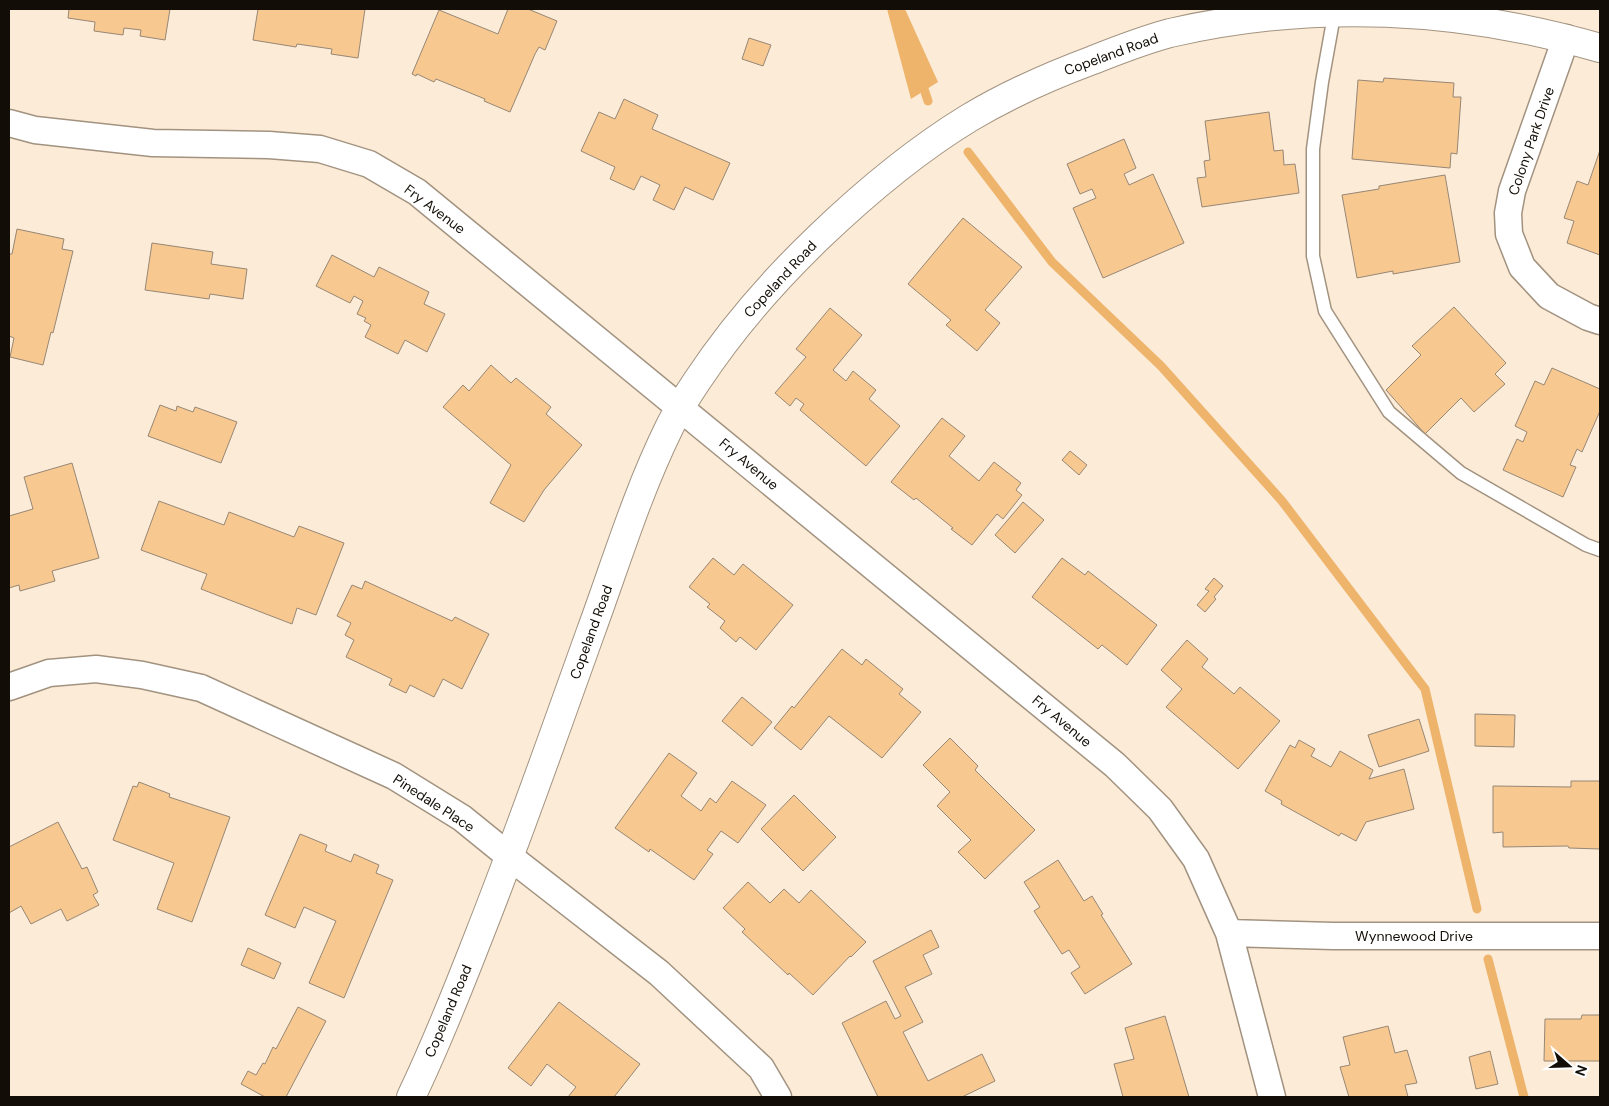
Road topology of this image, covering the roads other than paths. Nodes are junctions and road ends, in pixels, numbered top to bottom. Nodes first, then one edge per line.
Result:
1 (1335, 10) junction
2 (1566, 38) junction
3 (1600, 48) edge
4 (9, 123) edge
5 (1600, 322) edge
6 (680, 407) junction
7 (1600, 550) edge
8 (9, 687) edge
9 (510, 857) junction
10 (1229, 933) junction
11 (1600, 936) edge
12 (411, 1097) edge
13 (778, 1097) edge
14 (1272, 1097) edge

1 - 2 street, Copeland Road
1 - 6 street, Copeland Road
1 - 7 lane
2 - 3 street, Copeland Road
2 - 5 street, Colony Park Drive
4 - 6 street, Fry Avenue
6 - 9 street, Copeland Road
6 - 10 street, Fry Avenue
8 - 9 street, Pinedale Place
9 - 12 street, Copeland Road
9 - 13 street, Pinedale Place
10 - 11 street, Wynnewood Drive
10 - 14 street, Fry Avenue

